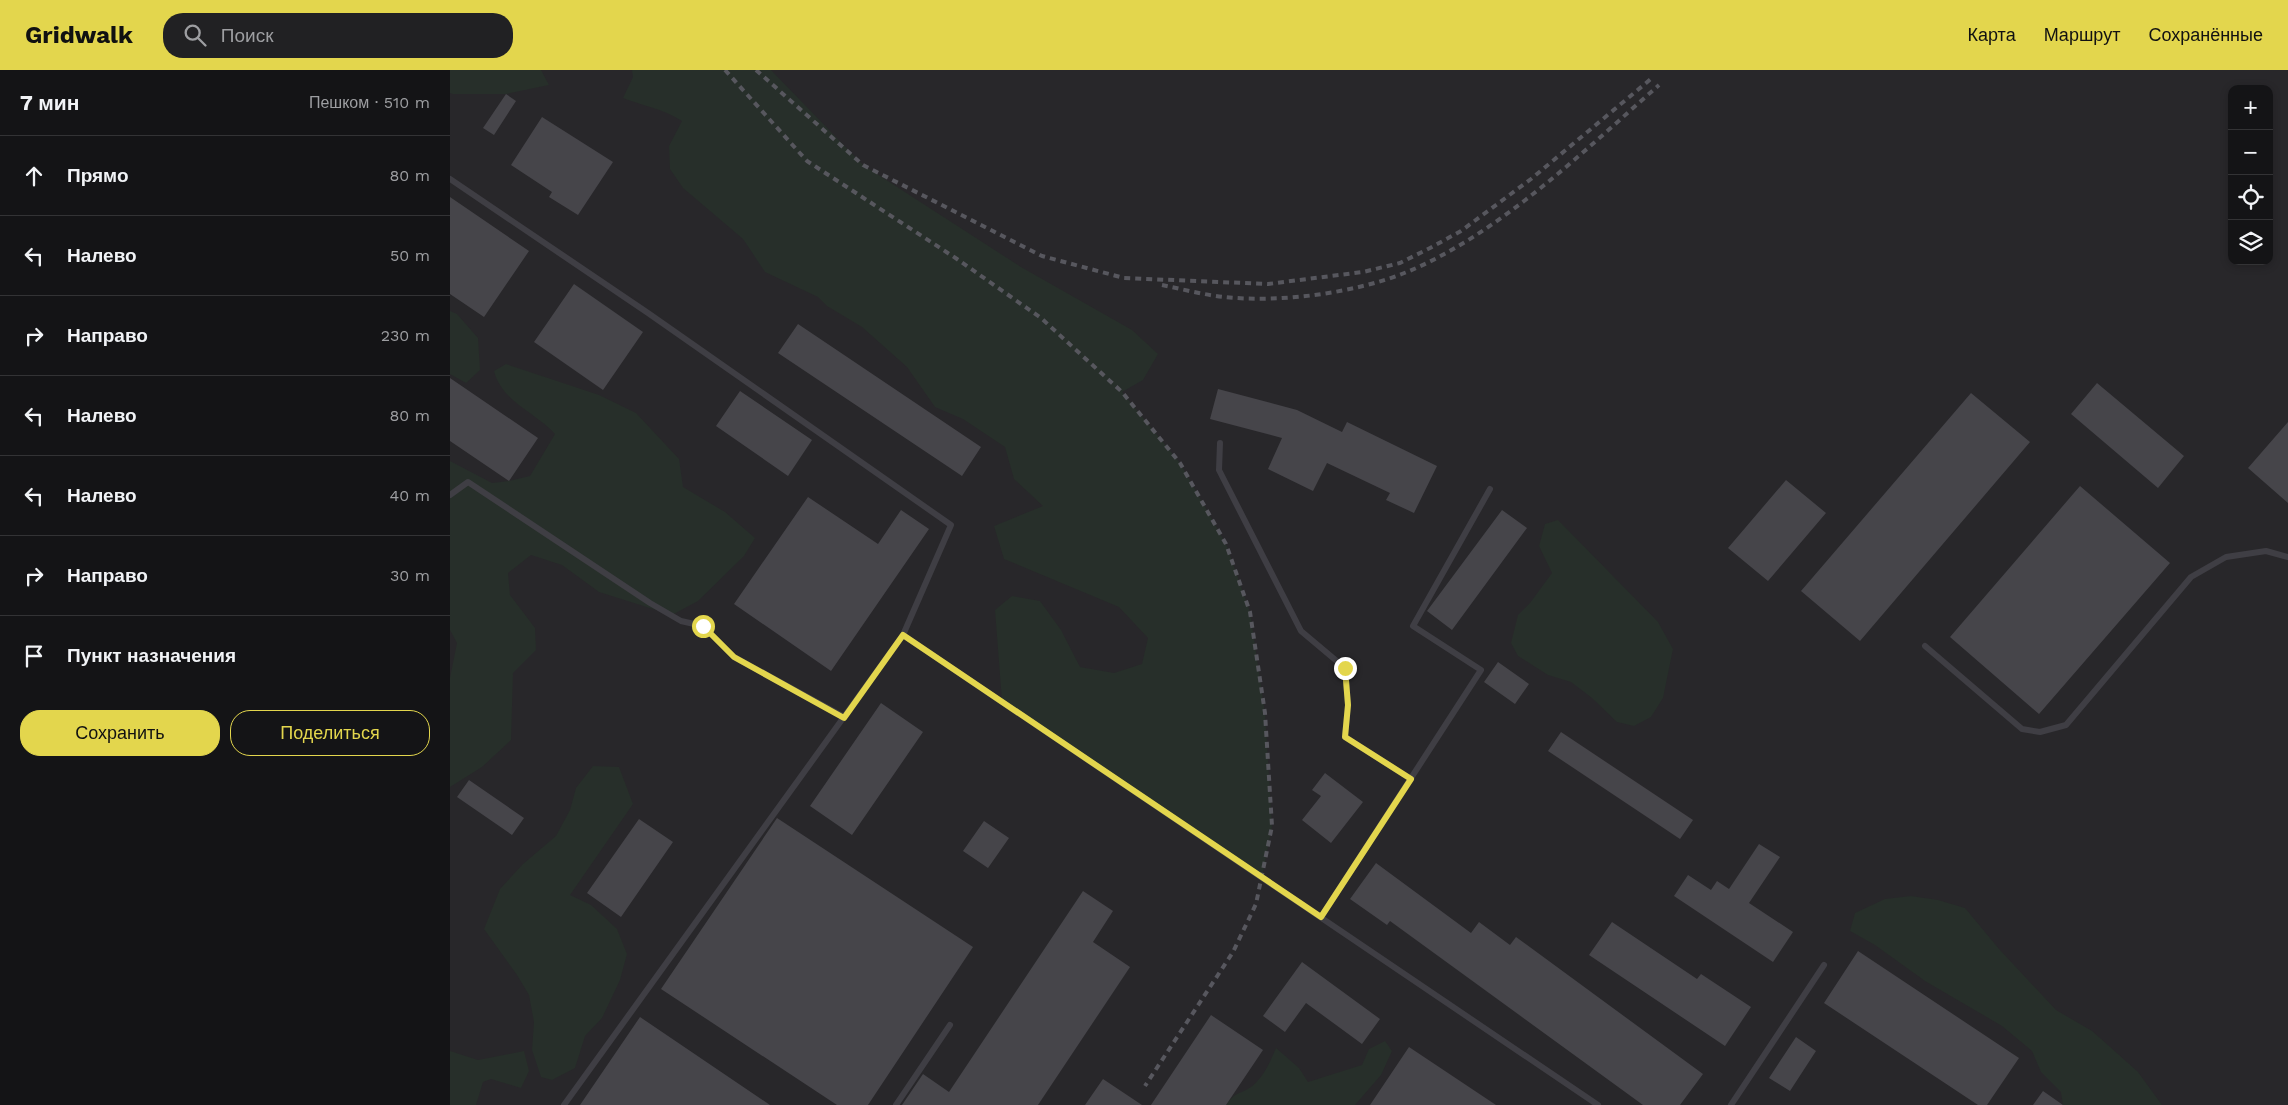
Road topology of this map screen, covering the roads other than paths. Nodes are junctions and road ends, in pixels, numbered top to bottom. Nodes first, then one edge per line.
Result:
1 (450, 179) edge
2 (1220, 443) dead end
3 (1490, 489) dead end
4 (450, 495) edge
5 (2288, 557) edge
6 (903, 635) junction
7 (1925, 646) dead end
8 (844, 718) junction
9 (1411, 779) junction
10 (1321, 917) junction
11 (1824, 965) dead end
12 (950, 1025) dead end
13 (564, 1105) edge
14 (896, 1105) edge
15 (1598, 1105) edge
16 (1731, 1105) edge

1 - 6 lane
2 - 9 lane
3 - 9 lane
4 - 8 lane
5 - 7 lane
6 - 8 lane
6 - 10 lane
8 - 13 lane
9 - 10 lane
10 - 15 lane
11 - 16 lane
12 - 14 lane

